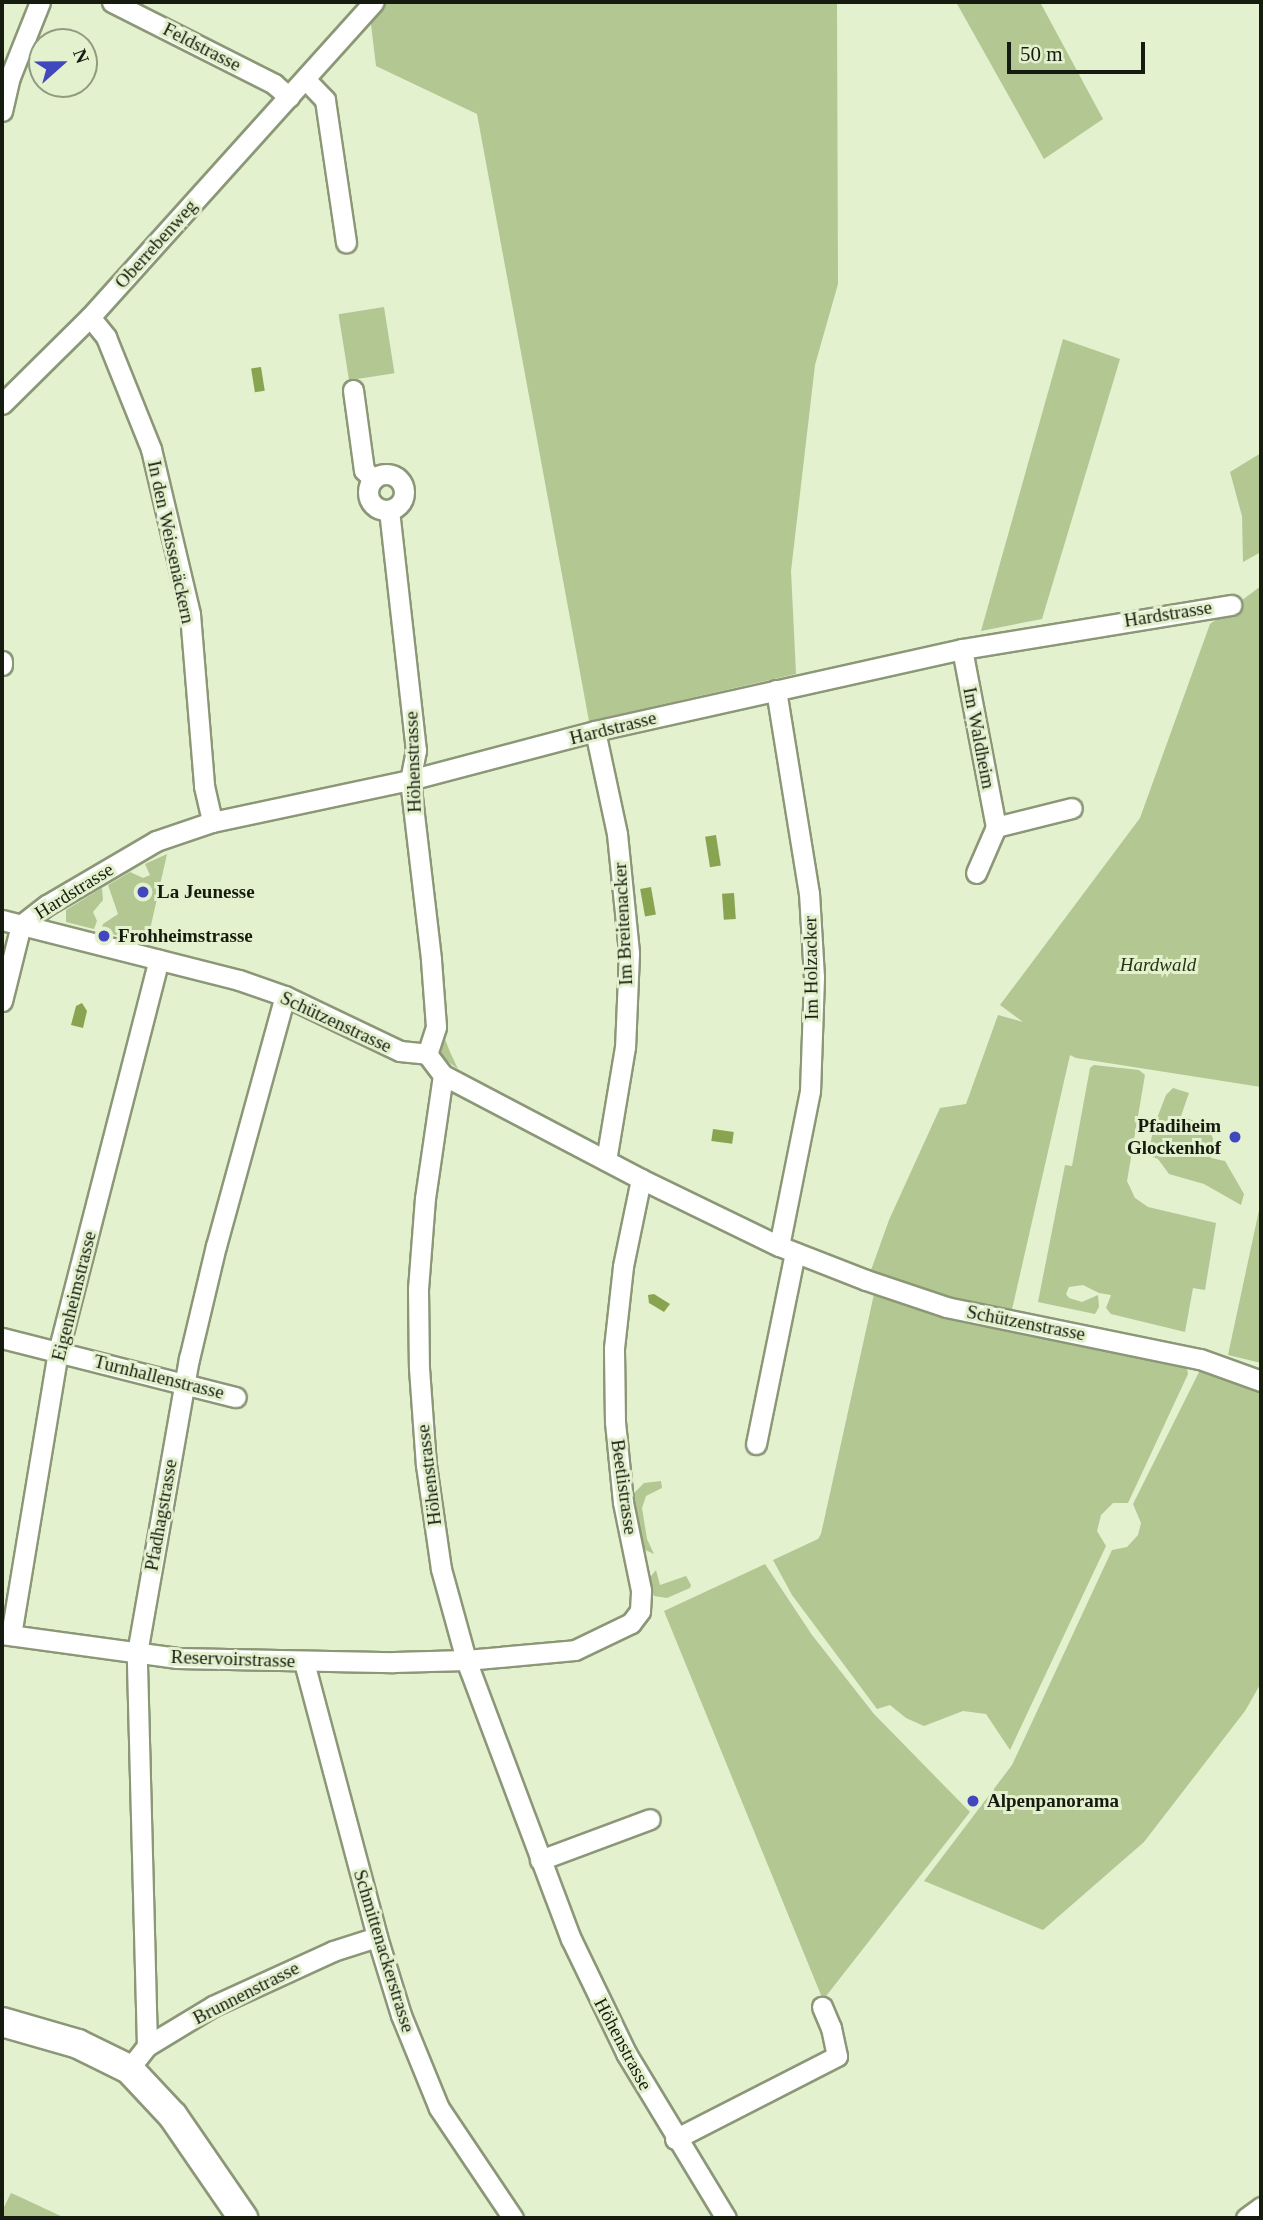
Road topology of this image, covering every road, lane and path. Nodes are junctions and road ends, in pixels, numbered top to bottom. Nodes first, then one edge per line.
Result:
1 (40, 2) edge
2 (112, 2) edge
3 (374, 2) edge
4 (305, 79) junction
5 (289, 97) junction
6 (2, 111) edge
7 (346, 242) dead end
8 (90, 317) junction
9 (353, 390) dead end
10 (2, 404) edge
11 (373, 479) junction
12 (389, 510) junction
13 (1231, 605) dead end
14 (962, 649) junction
15 (776, 690) junction
16 (595, 731) junction
17 (410, 780) junction
18 (1072, 808) dead end
19 (212, 822) junction
20 (996, 827) junction
21 (976, 873) dead end
22 (2, 920) edge
23 (21, 925) junction
24 (159, 960) junction
25 (285, 996) junction
26 (2, 1001) edge
27 (427, 1054) junction
28 (443, 1075) junction
29 (606, 1160) junction
30 (641, 1179) junction
31 (787, 1250) junction
32 (2, 1338) edge
33 (58, 1352) junction
34 (1261, 1381) edge
35 (184, 1383) junction
36 (236, 1396) dead end
37 (756, 1444) dead end
38 (6, 1634) edge
39 (137, 1653) junction
40 (466, 1660) junction
41 (304, 1662) junction
42 (650, 1819) dead end
43 (540, 1860) junction
44 (377, 1937) junction
45 (822, 2007) dead end
46 (2, 2022) edge
47 (147, 2046) junction
48 (129, 2070) junction
49 (675, 2138) junction
50 (1261, 2207) edge
51 (243, 2218) edge
52 (513, 2218) edge
53 (726, 2218) edge
54 (1246, 2218) edge

1 - 6 street
2 - 5 street, Feldstrasse
3 - 4 street, Oberrebenweg
4 - 5 street, Oberrebenweg
4 - 7 street
5 - 8 street, Oberrebenweg
8 - 10 street, Oberrebenweg
8 - 19 street, In den Weissenäckern
9 - 11 street
11 - 12 street
11 - 12 street
12 - 17 street, Höhenstrasse
13 - 14 street, Hardstrasse
14 - 15 street, Hardstrasse
14 - 20 street, Im Waldheim
15 - 16 street, Hardstrasse
15 - 31 street, Im Holzacker
16 - 17 street, Hardstrasse
16 - 29 street, Im Breitenacker
17 - 19 street, Hardstrasse
17 - 27 street, Höhenstrasse
18 - 20 street
19 - 23 street, Hardstrasse
20 - 21 street
22 - 23 street, Schützenstrasse
23 - 24 street, Schützenstrasse
23 - 26 street
24 - 25 street, Schützenstrasse
24 - 33 street, Eigenheimstrasse
25 - 27 street, Schützenstrasse
25 - 35 street, Pfadhagstrasse
27 - 28 street, Schützenstrasse
28 - 29 street, Schützenstrasse
28 - 40 street, Höhenstrasse
29 - 30 street, Schützenstrasse
30 - 31 street, Schützenstrasse
30 - 40 street, Beetlistrasse
31 - 34 street, Schützenstrasse
31 - 37 street
32 - 33 street, Turnhallenstrasse
33 - 35 street, Turnhallenstrasse
33 - 38 street, Eigenheimstrasse
35 - 36 street, Turnhallenstrasse
35 - 39 street, Pfadhagstrasse
38 - 39 street, Reservoirstrasse
39 - 41 street, Reservoirstrasse
39 - 47 street, Pfadhagstrasse
40 - 41 street, Reservoirstrasse
40 - 43 street, Höhenstrasse
41 - 44 street, Schmittenackerstrasse
42 - 43 street
43 - 49 street, Höhenstrasse
44 - 47 street, Brunnenstrasse
44 - 52 street, Schmittenackerstrasse
45 - 49 street
46 - 48 main road
47 - 48 street, Brunnenstrasse
48 - 51 main road
49 - 53 street, Höhenstrasse
50 - 54 street

